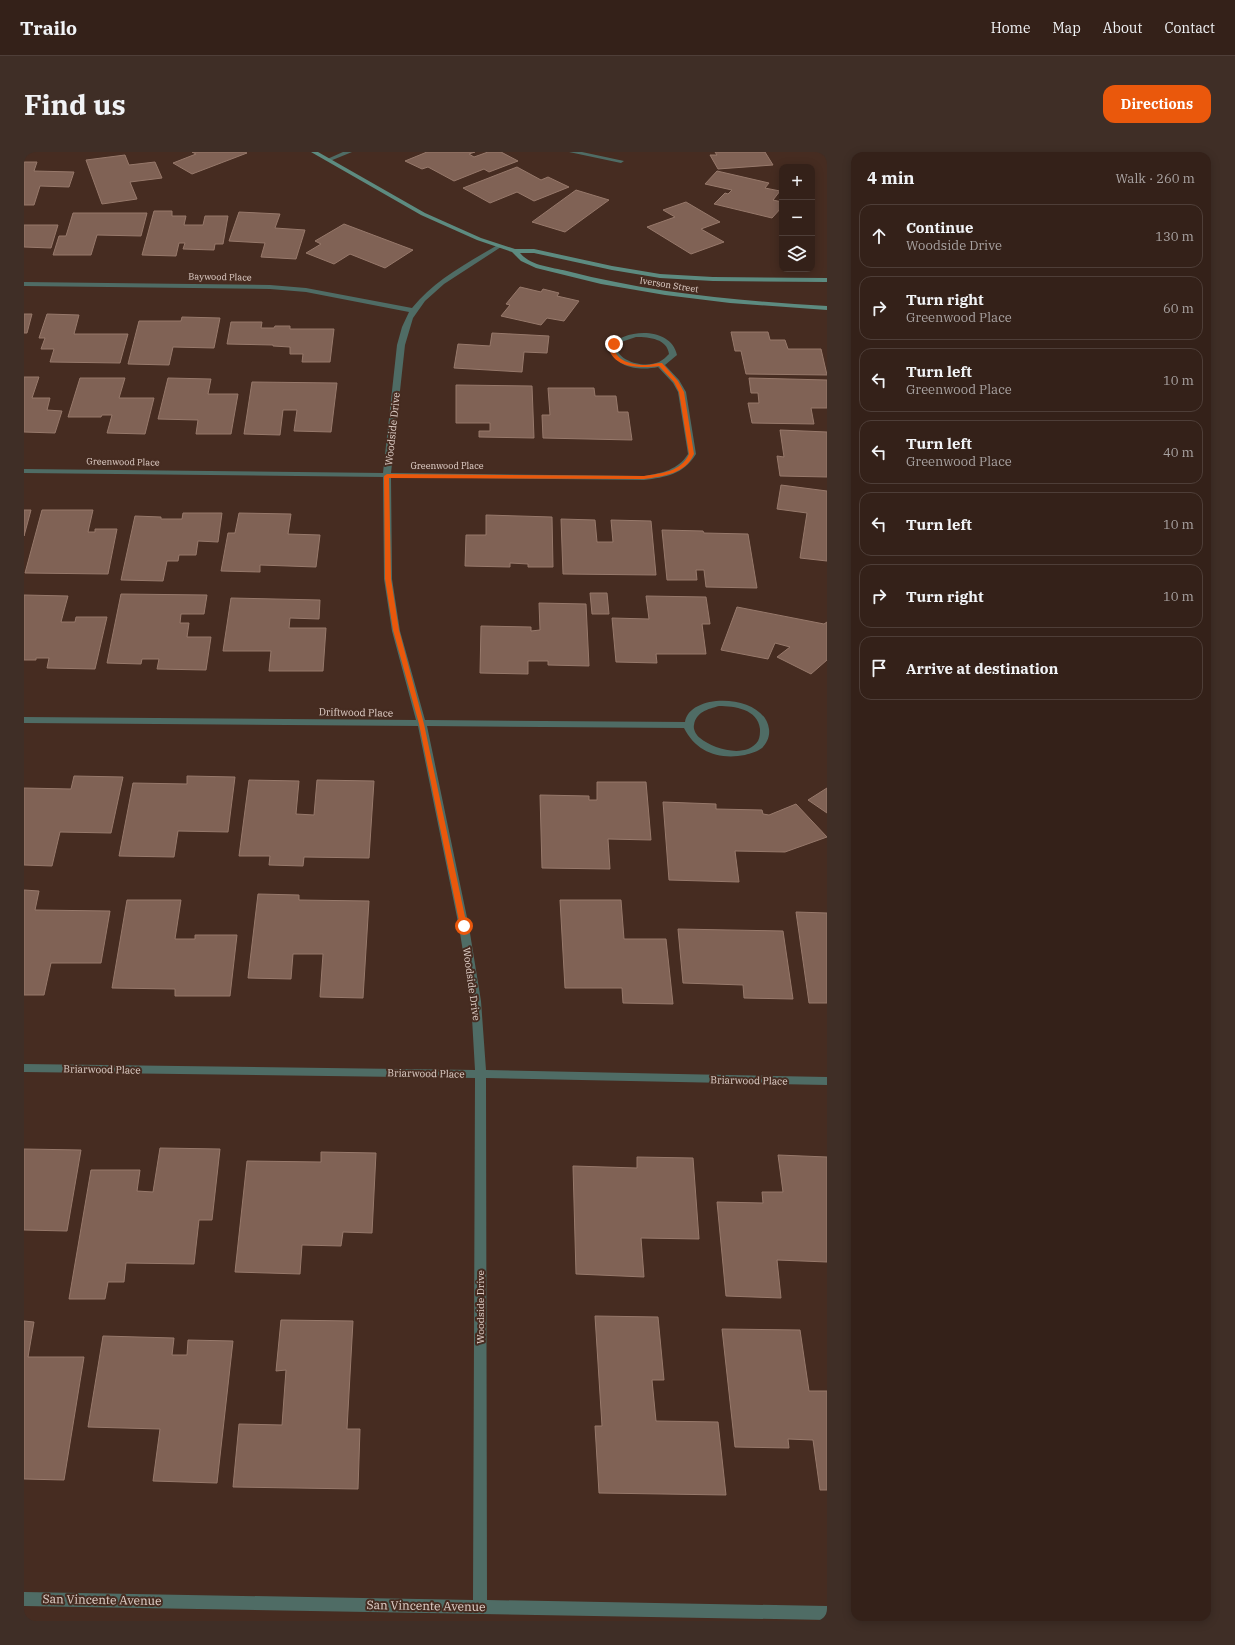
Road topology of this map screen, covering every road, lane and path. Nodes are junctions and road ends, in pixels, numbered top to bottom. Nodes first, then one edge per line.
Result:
1 (314, 152) edge
2 (349, 152) edge
3 (572, 152) edge
4 (328, 160) junction
5 (621, 162) dead end
6 (498, 247) junction
7 (514, 251) junction
8 (827, 280) edge
9 (24, 284) edge
10 (827, 308) edge
11 (414, 312) junction
12 (660, 364) junction
13 (24, 471) edge
14 (387, 476) junction
15 (24, 720) edge
16 (422, 724) junction
17 (688, 726) junction
18 (24, 1068) edge
19 (481, 1074) junction
20 (827, 1082) edge
21 (24, 1599) edge
22 (480, 1607) junction
23 (827, 1613) edge

1 - 4 street, Iverson Street
2 - 4 street
3 - 5 street
4 - 6 street, Iverson Street
6 - 7 street, Iverson Street
6 - 11 street, Woodside Drive
7 - 8 street, Iverson Street
7 - 10 street, Iverson Street
9 - 11 street, Baywood Place
11 - 14 street, Woodside Drive
12 - 12 street
12 - 14 street, Greenwood Place
13 - 14 street, Greenwood Place
14 - 16 street, Woodside Drive
15 - 16 street, Driftwood Place
16 - 17 street, Driftwood Place
16 - 19 street, Woodside Drive
17 - 17 street
18 - 19 street, Briarwood Place
19 - 20 street, Briarwood Place
19 - 22 street, Woodside Drive
21 - 22 street, San Vincente Avenue
22 - 23 street, San Vincente Avenue

